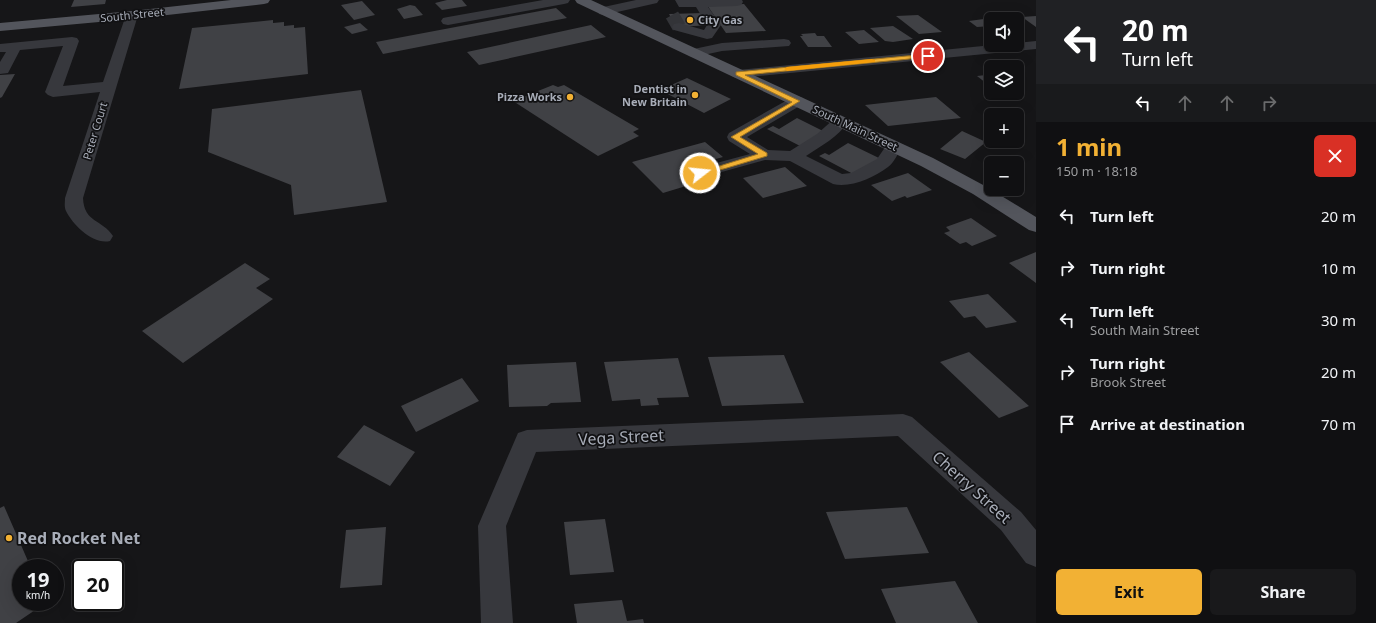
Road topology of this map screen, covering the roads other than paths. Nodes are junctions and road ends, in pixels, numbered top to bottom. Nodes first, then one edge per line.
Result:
1 (264, 0) edge
2 (564, 0) edge
3 (581, 0) edge
4 (653, 0) edge
5 (737, 2) dead end
6 (699, 3) junction
7 (604, 11) junction
8 (684, 11) edge
9 (132, 15) junction
10 (448, 21) dead end
11 (0, 27) edge
12 (679, 27) tunnel mouth
13 (707, 35) junction
14 (784, 43) dead end
15 (1036, 45) edge
16 (15, 47) junction
17 (722, 47) junction
18 (0, 48) edge
19 (694, 53) junction
20 (3, 70) dead end
21 (738, 74) junction
22 (110, 86) junction
23 (797, 101) junction
24 (840, 122) junction
25 (894, 147) junction
26 (764, 155) junction
27 (793, 156) junction
28 (700, 173) dead end
29 (1036, 226) edge
30 (103, 236) dead end
31 (903, 425) joint
32 (1036, 553) edge
33 (497, 623) edge

1 - 9 main road, South Street
2 - 10 street
3 - 7 main road, South Main Street
4 - 7 street
5 - 6 street
6 - 8 street
6 - 13 street
7 - 19 main road, South Main Street
8 - 13 street
9 - 11 main road, South Street
9 - 22 street, Peter Court
12 - 13 street
13 - 17 street
14 - 17 street
15 - 21 street
16 - 18 street
16 - 20 street
16 - 22 street
17 - 19 street
19 - 21 main road, South Main Street
21 - 23 main road, South Main Street
22 - 30 street, Peter Court
23 - 24 main road, South Main Street
23 - 26 street
24 - 25 main road, South Main Street
24 - 27 street
25 - 27 street
25 - 29 main road, South Main Street
26 - 27 street
26 - 28 street
31 - 32 street, Cherry Street
31 - 33 street, Vega Street

